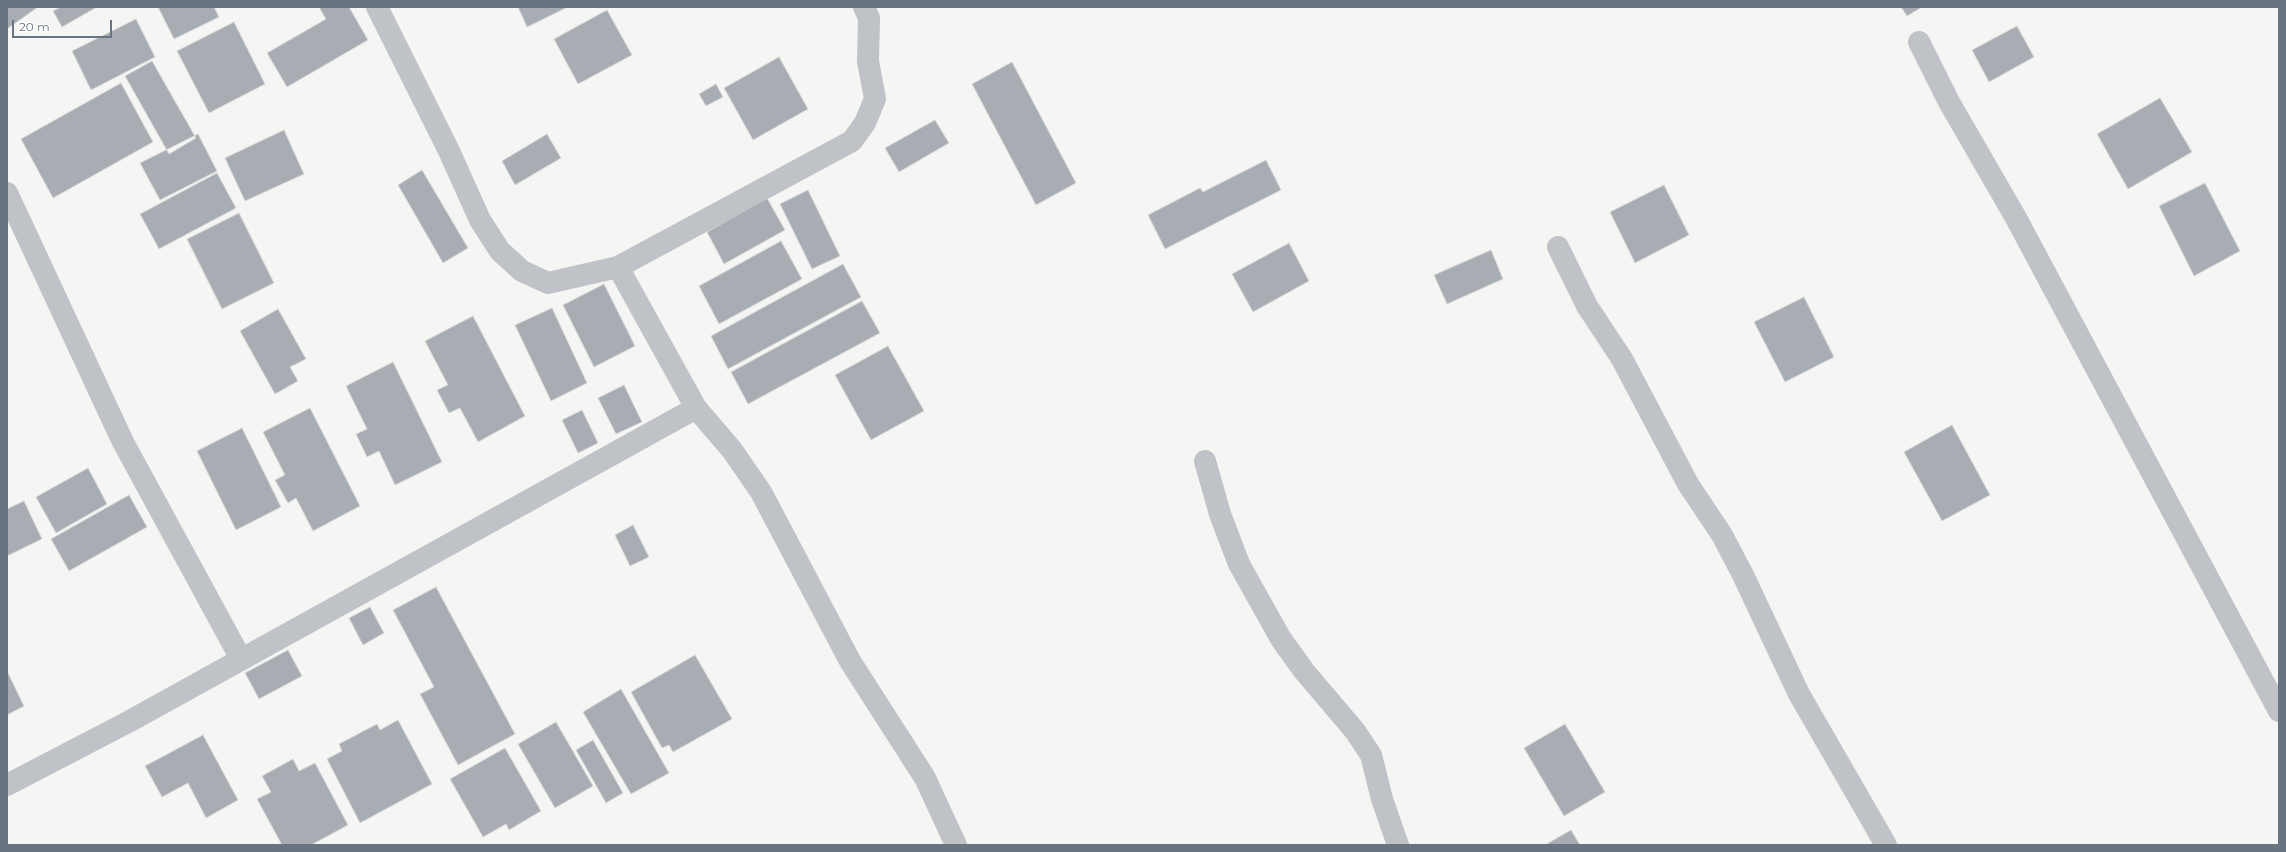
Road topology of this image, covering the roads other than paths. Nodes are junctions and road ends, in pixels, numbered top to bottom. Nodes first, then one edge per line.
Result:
1 (377, 7) edge
2 (864, 7) edge
3 (1919, 42) dead end
4 (7, 193) edge
5 (1558, 247) dead end
6 (618, 268) junction
7 (696, 408) junction
8 (1205, 461) dead end
9 (241, 659) junction
10 (2279, 711) edge
11 (7, 785) edge
12 (956, 845) edge
13 (1398, 845) edge
14 (1886, 845) edge

1 - 6 street
2 - 6 street
3 - 10 street
4 - 9 street
5 - 14 street
6 - 7 street
7 - 9 street
7 - 12 street
8 - 13 street
9 - 11 street

